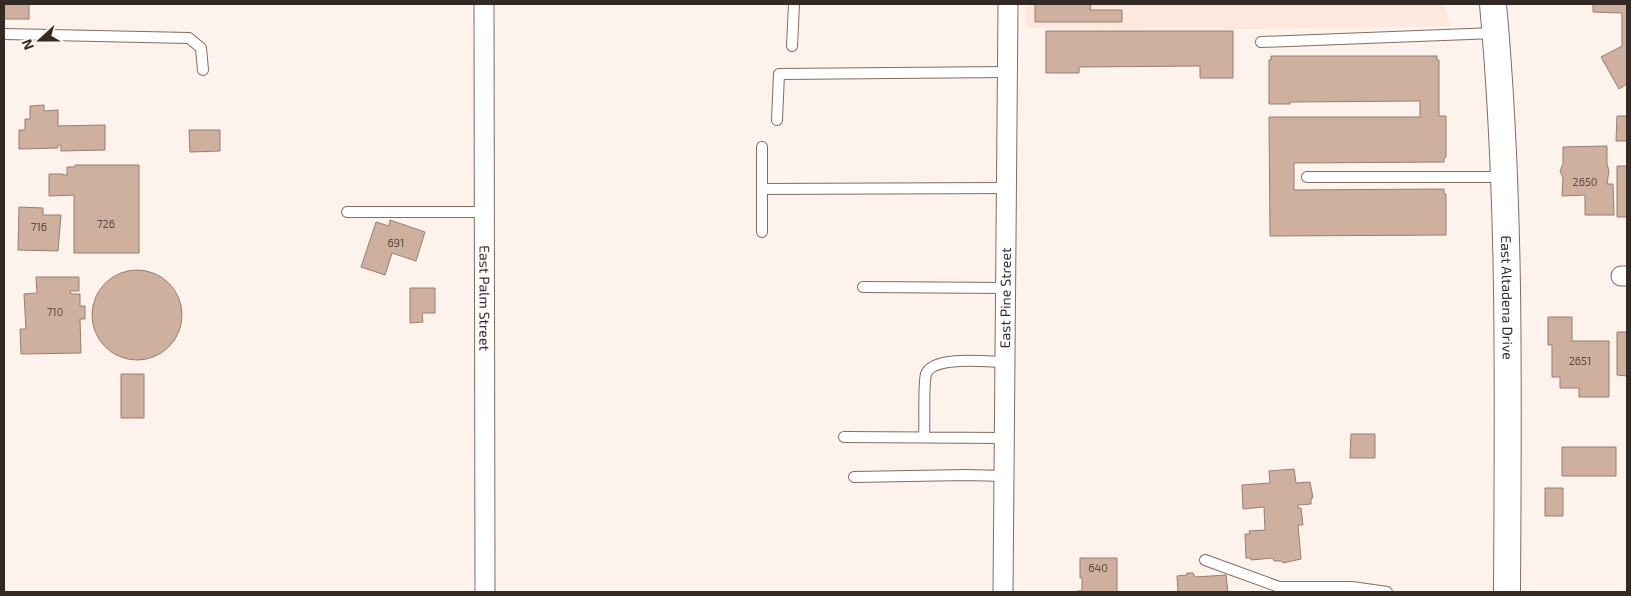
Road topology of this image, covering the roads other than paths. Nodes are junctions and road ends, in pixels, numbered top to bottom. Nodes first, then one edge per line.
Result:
1 (484, 4) edge
2 (794, 4) edge
3 (1008, 4) edge
4 (1493, 4) edge
5 (4, 34) edge
6 (1496, 34) junction
7 (1261, 42) dead end
8 (792, 46) dead end
9 (203, 70) dead end
10 (1007, 72) junction
11 (777, 120) dead end
12 (762, 147) dead end
13 (1307, 177) dead end
14 (1504, 177) junction
15 (1006, 188) junction
16 (762, 189) junction
17 (347, 212) dead end
18 (484, 212) junction
19 (762, 232) dead end
20 (863, 287) dead end
21 (1005, 288) junction
22 (1005, 362) junction
23 (844, 437) dead end
24 (924, 438) junction
25 (1004, 438) junction
26 (1004, 476) junction
27 (854, 477) dead end
28 (1205, 560) dead end
29 (485, 592) edge
30 (1003, 592) edge
31 (1387, 592) edge
32 (1507, 592) edge

1 - 18 street, East Palm Street
2 - 8 lane
3 - 10 street, East Pine Street
4 - 6 main road, East Altadena Drive
5 - 9 lane
6 - 7 lane
6 - 14 main road, East Altadena Drive
10 - 11 lane
10 - 15 street, East Pine Street
12 - 16 lane
13 - 14 lane
14 - 32 main road, East Altadena Drive
15 - 16 lane
15 - 21 street, East Pine Street
16 - 19 lane
17 - 18 lane
18 - 29 street, East Palm Street
20 - 21 lane
21 - 22 street, East Pine Street
22 - 24 lane
22 - 25 street, East Pine Street
23 - 24 lane
24 - 25 lane
25 - 26 street, East Pine Street
26 - 27 lane
26 - 30 street, East Pine Street
28 - 31 lane

